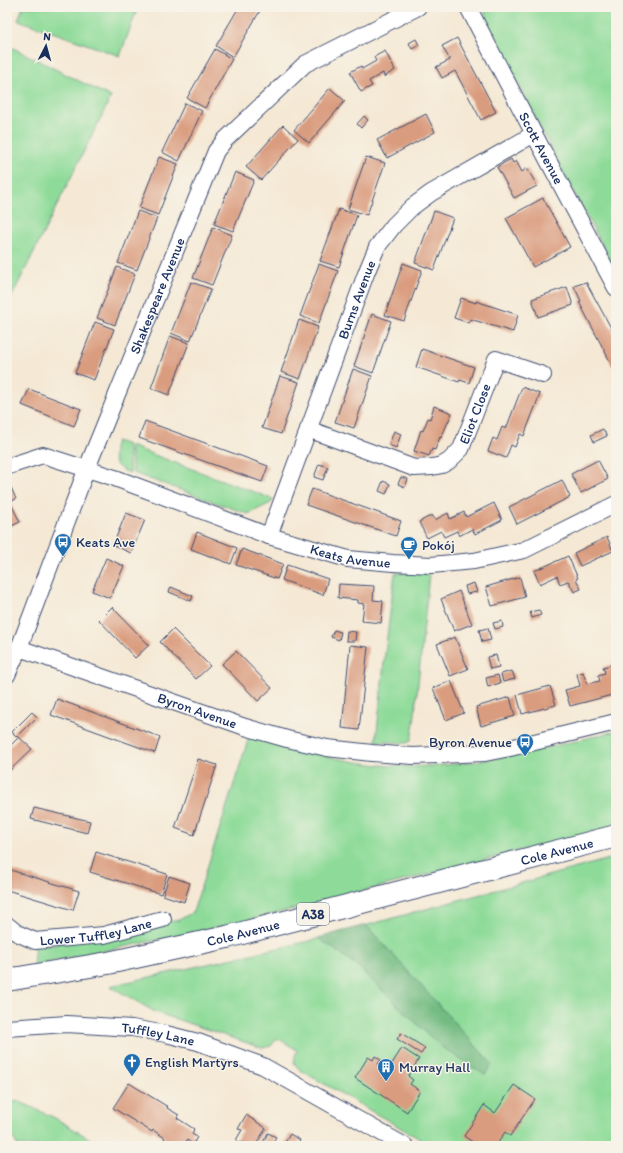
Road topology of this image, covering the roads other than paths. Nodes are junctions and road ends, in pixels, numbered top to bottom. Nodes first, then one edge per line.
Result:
1 (418, 7) edge
2 (468, 7) edge
3 (534, 134) junction
4 (616, 288) edge
5 (543, 375) dead end
6 (308, 429) junction
7 (9, 466) dead end
8 (87, 468) junction
9 (616, 504) edge
10 (269, 536) junction
11 (19, 648) junction
12 (7, 675) edge
13 (616, 722) edge
14 (616, 836) edge
15 (163, 919) dead end
16 (7, 925) edge
17 (7, 980) edge
18 (7, 1028) edge
19 (403, 1145) edge

1 - 8 street, Shakespeare Avenue
2 - 3 street, Scott Avenue
3 - 4 street, Scott Avenue
3 - 6 street, Burns Avenue
5 - 6 street, Eliot Close
6 - 10 street, Burns Avenue
7 - 8 street, Keats Avenue
8 - 10 street, Keats Avenue
8 - 11 street, Shakespeare Avenue
9 - 10 street, Keats Avenue
11 - 12 street, Shakespeare Avenue
11 - 13 street, Byron Avenue
14 - 17 highway, Cole Avenue / A38
15 - 16 street, Lower Tuffley Lane
18 - 19 street, Tuffley Lane

